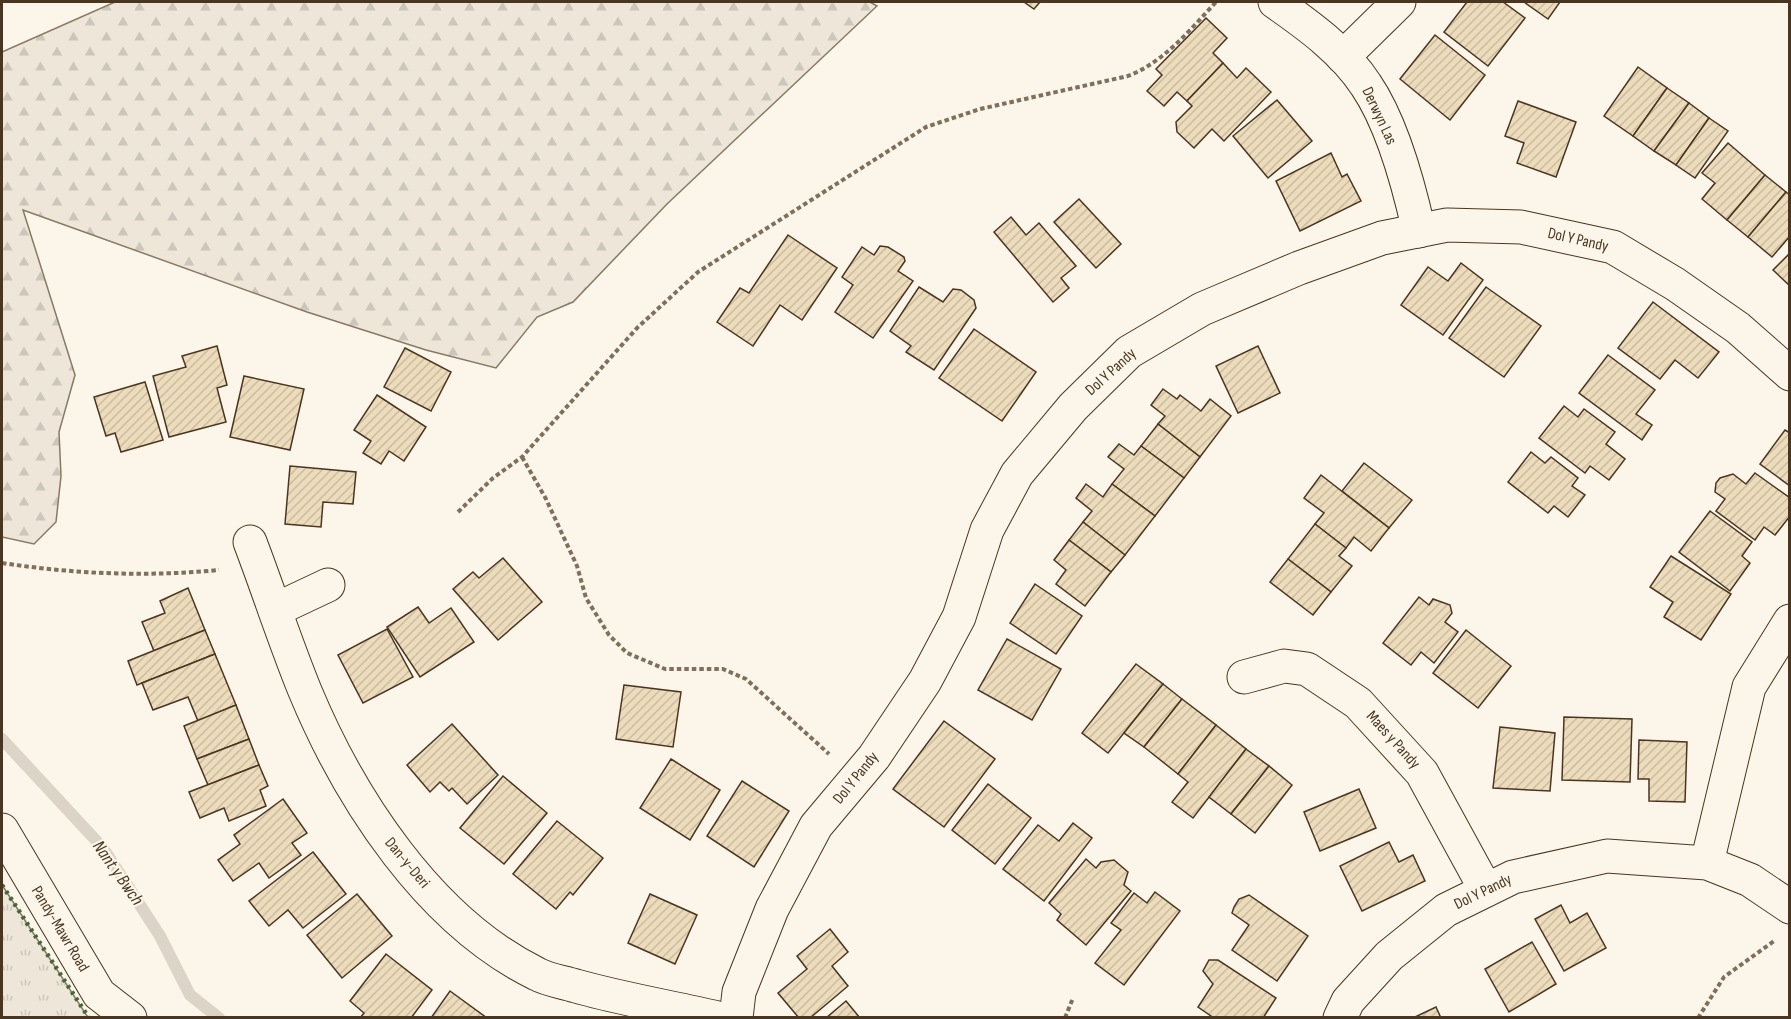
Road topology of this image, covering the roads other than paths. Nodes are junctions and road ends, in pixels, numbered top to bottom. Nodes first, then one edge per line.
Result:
1 (1275, 2) edge
2 (1399, 2) edge
3 (1343, 57) junction
4 (1419, 231) junction
5 (1790, 374) edge
6 (254, 554) road end
7 (328, 585) dead end
8 (275, 610) junction
9 (1790, 621) edge
10 (1244, 677) dead end
11 (2, 830) edge
12 (1707, 863) junction
13 (1486, 890) junction
14 (1785, 922) edge
15 (130, 1017) edge
16 (718, 1017) edge
17 (736, 1017) edge
18 (1340, 1017) edge

1 - 3 street, Derwyn Las
2 - 3 street
3 - 4 street, Derwyn Las
4 - 5 street, Dol Y Pandy
4 - 17 street, Dol Y Pandy
6 - 8 street, Dan-y-Deri
7 - 8 street
8 - 16 street, Dan-y-Deri
9 - 12 street
10 - 13 street, Maes y Pandy
11 - 15 street, Pandy-Mawr Road
12 - 13 street, Dol Y Pandy
12 - 14 street, Dol Y Pandy
13 - 18 street, Dol Y Pandy

